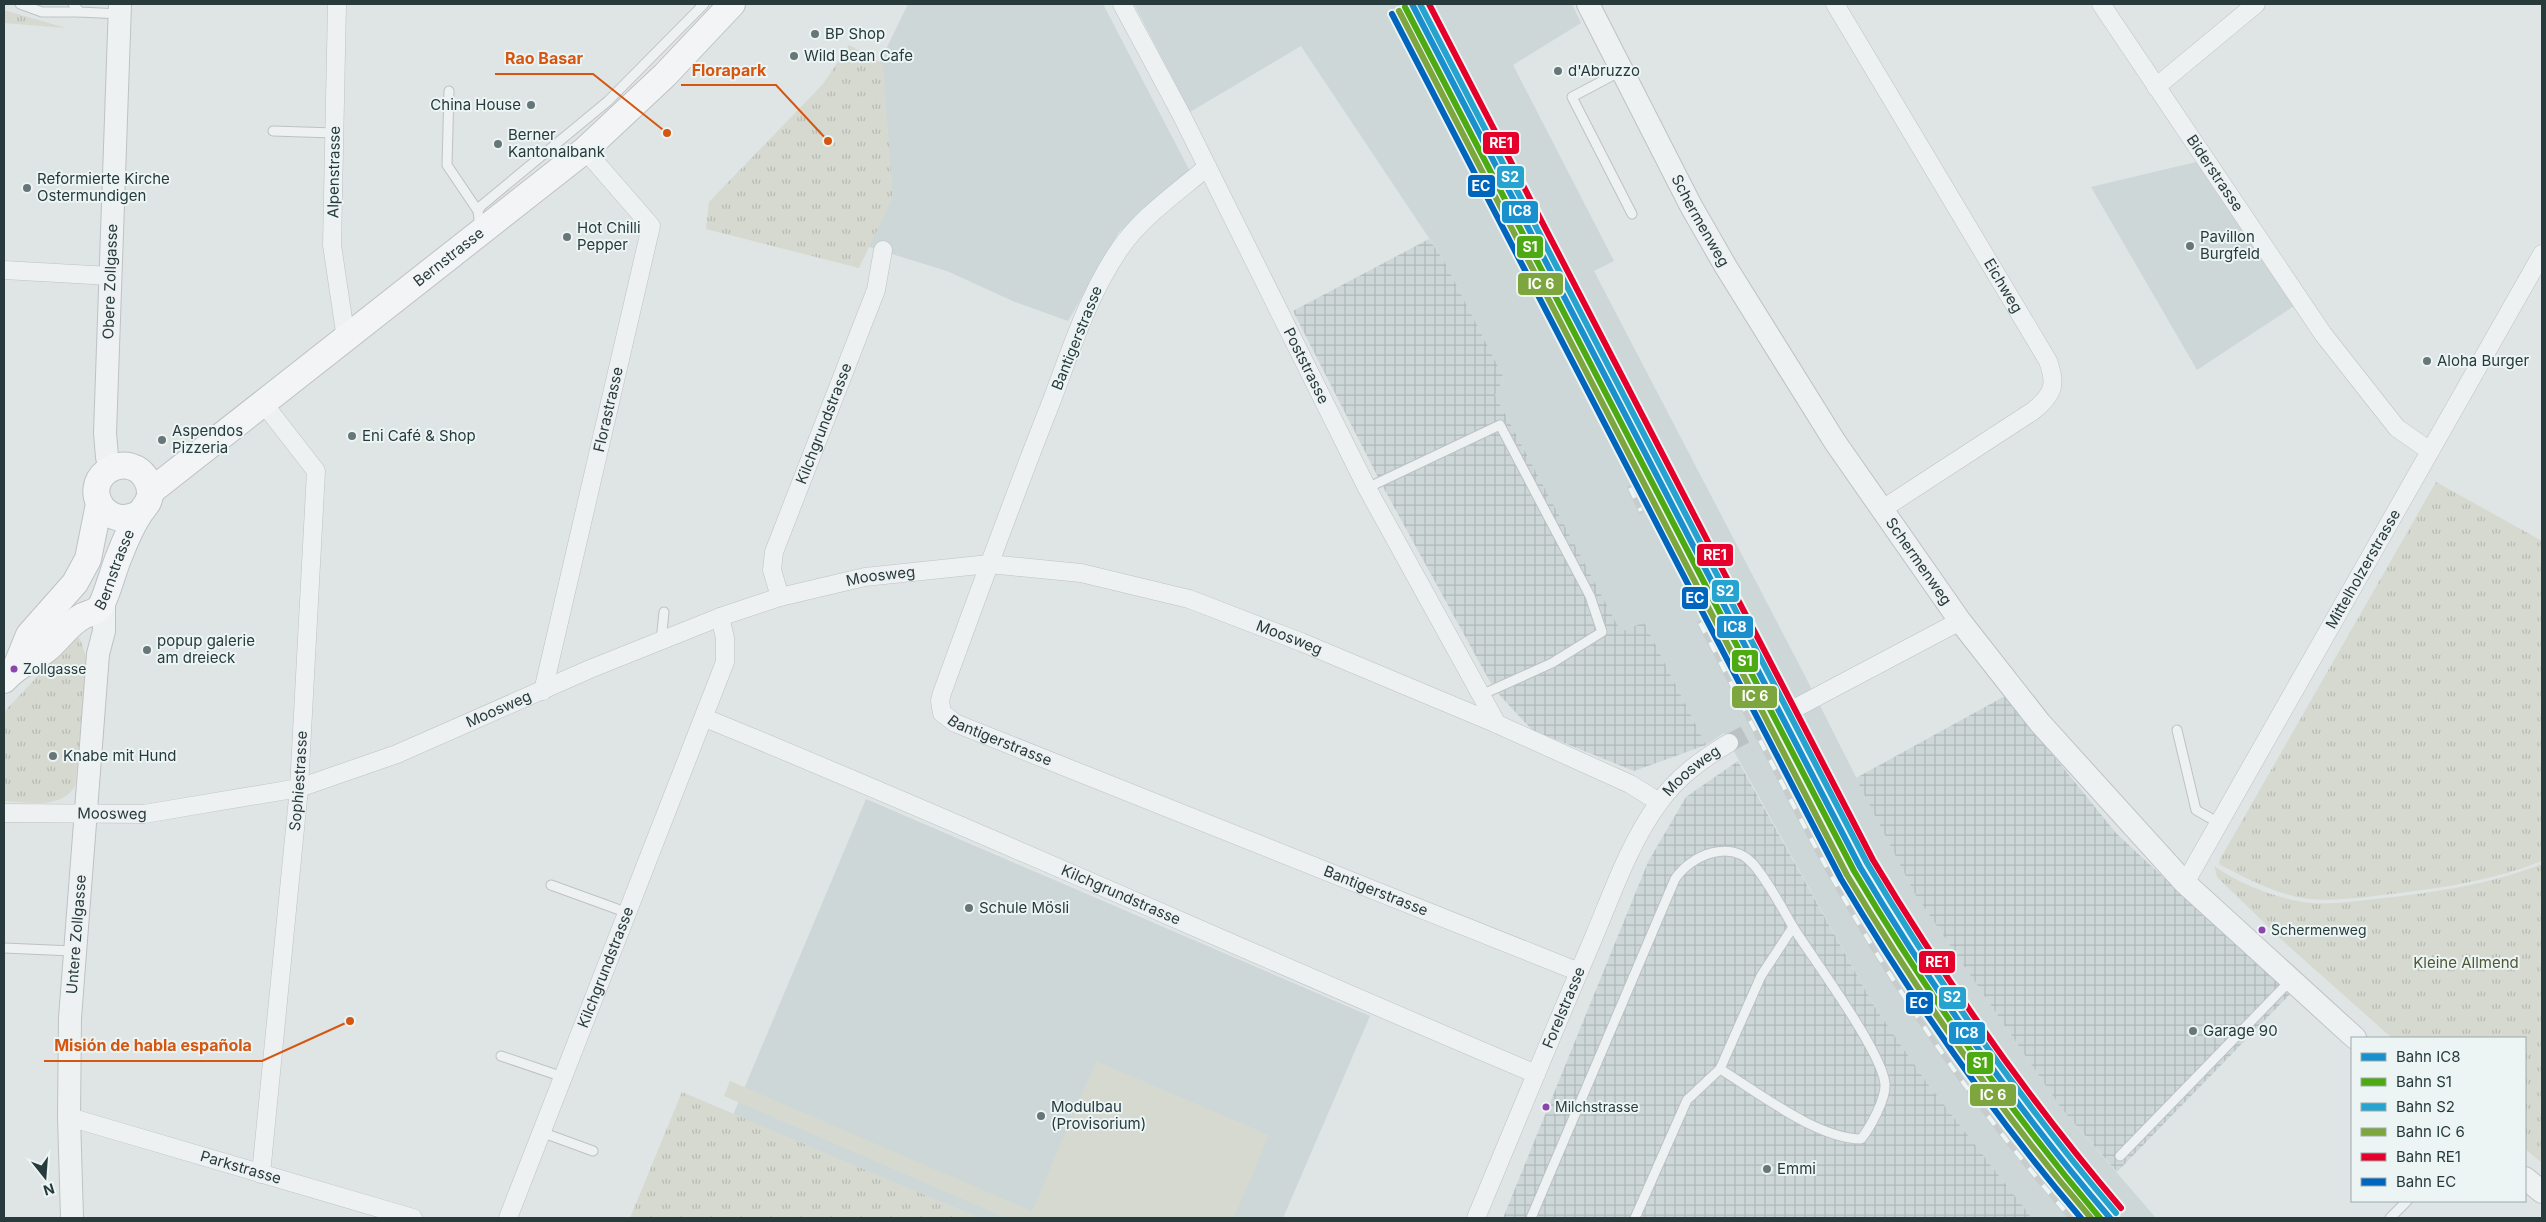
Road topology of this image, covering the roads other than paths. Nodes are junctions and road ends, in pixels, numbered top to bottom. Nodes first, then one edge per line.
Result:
1 (20, 4) edge
2 (74, 4) edge
3 (337, 4) edge
4 (704, 4) edge
5 (732, 4) edge
6 (1122, 4) edge
7 (1588, 4) edge
8 (1835, 4) edge
9 (2101, 4) edge
10 (2256, 4) edge
11 (120, 9) edge
12 (80, 12) junction
13 (1621, 71) junction
14 (2156, 87) junction
15 (449, 92) dead end
16 (274, 131) dead end
17 (334, 133) junction
18 (585, 150) junction
19 (1207, 167) junction
20 (1632, 214) dead end
21 (480, 222) junction
22 (883, 250) dead end
23 (2542, 254) edge
24 (4, 270) edge
25 (110, 276) junction
26 (346, 339) junction
27 (264, 404) junction
28 (2430, 451) junction
29 (110, 469) junction
30 (1367, 488) junction
31 (145, 503) junction
32 (99, 504) junction
33 (1881, 510) junction
34 (989, 564) junction
35 (75, 583) junction
36 (780, 597) junction
37 (93, 609) junction
38 (664, 612) dead end
39 (720, 617) junction
40 (1960, 621) junction
41 (661, 641) junction
42 (10, 673) edge
43 (543, 691) junction
44 (1481, 695) junction
45 (1788, 712) tunnel mouth
46 (705, 718) junction
47 (1497, 724) junction
48 (2177, 730) dead end
49 (1729, 743) tunnel mouth
50 (300, 788) junction
51 (1659, 802) junction
52 (4, 813) edge
53 (86, 814) junction
54 (2219, 823) junction
55 (2185, 883) junction
56 (550, 885) dead end
57 (629, 913) junction
58 (1793, 927) junction
59 (4, 948) edge
60 (73, 951) junction
61 (1579, 972) junction
62 (2291, 980) junction
63 (2354, 1037) edge
64 (501, 1056) dead end
65 (1720, 1069) junction
66 (1536, 1074) junction
67 (563, 1077) junction
68 (69, 1117) junction
69 (541, 1132) junction
70 (593, 1151) dead end
71 (2120, 1156) dead end
72 (261, 1174) junction
73 (2526, 1179) edge
74 (2542, 1192) edge
75 (2406, 1202) edge
76 (72, 1218) edge
77 (412, 1218) edge
78 (508, 1218) edge
79 (1476, 1218) edge
80 (1531, 1218) edge
81 (1635, 1218) edge
82 (2390, 1218) edge

1 - 12 lane
2 - 12 lane
3 - 17 street, Alpenstrasse
4 - 21 lane
5 - 18 main road, Bernstrasse
6 - 19 street, Poststrasse
7 - 13 street, Schermenweg
8 - 33 street, Eichweg
9 - 14 street, Biderstrasse
10 - 14 street
11 - 12 lane
11 - 25 street, Obere Zollgasse
13 - 20 lane
13 - 33 street, Schermenweg
14 - 28 street, Biderstrasse
15 - 21 lane
16 - 17 lane
17 - 26 street, Alpenstrasse
18 - 21 main road, Bernstrasse
18 - 43 street, Florastrasse
19 - 30 street, Poststrasse
19 - 34 street, Bantigerstrasse
21 - 26 main road, Bernstrasse
22 - 36 street, Kilchgrundstrasse
23 - 28 street, Mittelholzerstrasse
24 - 25 street
25 - 29 street, Obere Zollgasse
26 - 27 main road, Bernstrasse
27 - 31 main road, Bernstrasse
27 - 50 street, Sophiestrasse
28 - 54 street, Mittelholzerstrasse
29 - 31 main road
29 - 32 main road, Bernstrasse
30 - 44 street, Poststrasse
30 - 44 lane
31 - 32 main road, Bernstrasse
31 - 37 main road, Bernstrasse
32 - 35 main road, Bernstrasse
33 - 40 street, Schermenweg
34 - 36 street, Moosweg
34 - 47 street, Moosweg
34 - 61 street, Bantigerstrasse
35 - 37 main road, Bernstrasse
35 - 42 main road, Bernstrasse
36 - 39 street, Moosweg
37 - 42 main road, Bernstrasse
37 - 53 street, Untere Zollgasse
38 - 41 lane
39 - 41 street, Moosweg
39 - 46 street, Kilchgrundstrasse
40 - 45 street
40 - 55 street, Schermenweg
41 - 43 street, Moosweg
43 - 50 street, Moosweg
44 - 47 street, Poststrasse
46 - 57 street, Kilchgrundstrasse
46 - 66 street, Kilchgrundstrasse
47 - 51 street, Moosweg
48 - 54 lane
49 - 51 street, Moosweg
50 - 53 street, Moosweg
50 - 72 street, Sophiestrasse
51 - 61 street, Forelstrasse
52 - 53 street, Moosweg
53 - 60 street, Untere Zollgasse
54 - 55 street, Mittelholzerstrasse
55 - 62 street, Schermenweg
56 - 57 lane
57 - 67 street, Kilchgrundstrasse
58 - 65 lane
58 - 65 lane
58 - 80 lane
59 - 60 lane
60 - 68 street, Untere Zollgasse
61 - 66 street, Forelstrasse
62 - 63 street, Schermenweg
62 - 71 lane
64 - 67 lane
65 - 81 lane
66 - 79 street, Forelstrasse
67 - 69 street, Kilchgrundstrasse
68 - 72 street, Parkstrasse
68 - 76 street, Untere Zollgasse
69 - 70 lane
69 - 78 street, Kilchgrundstrasse
72 - 77 street, Parkstrasse
73 - 74 street
75 - 82 lane

